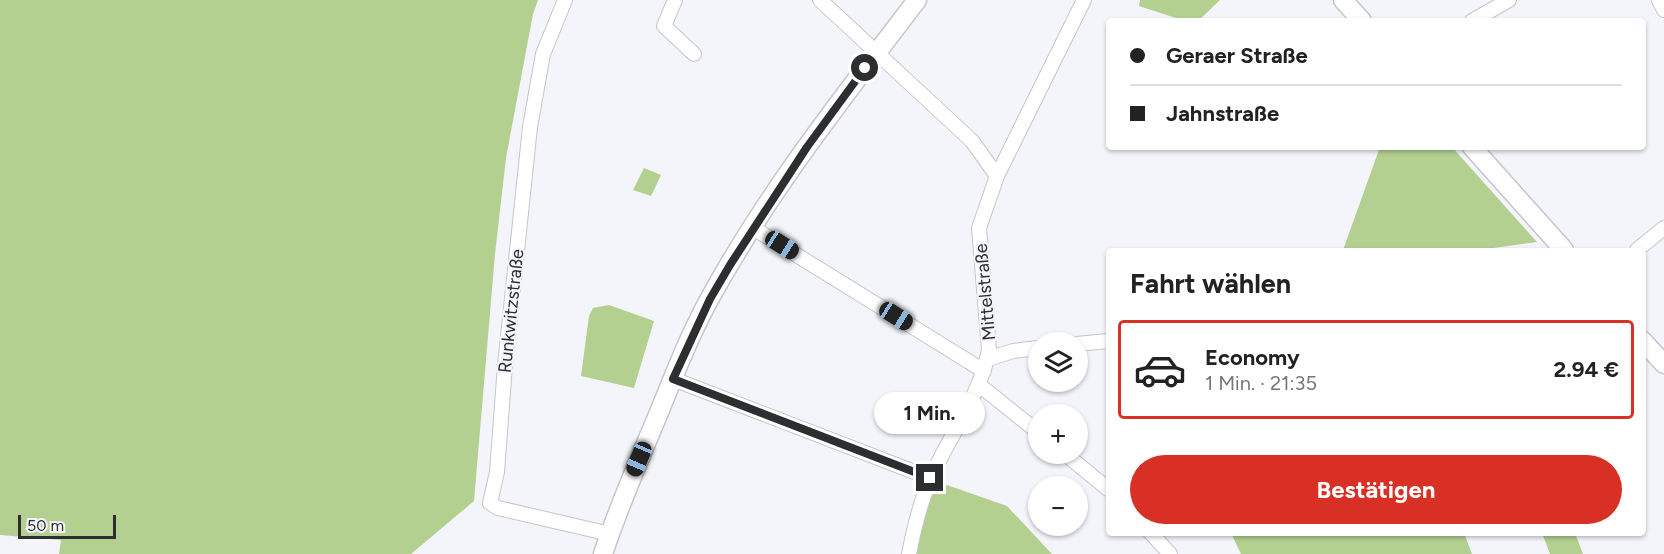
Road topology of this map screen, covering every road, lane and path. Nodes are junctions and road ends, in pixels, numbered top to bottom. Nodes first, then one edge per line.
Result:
1 (565, 0) edge
2 (675, 0) edge
3 (820, 0) edge
4 (917, 0) edge
5 (1084, 0) edge
6 (1343, 0) edge
7 (1509, 0) edge
8 (1659, 0) edge
9 (1664, 10) edge
10 (1359, 18) edge
11 (1477, 18) edge
12 (878, 52) junction
13 (694, 54) dead end
14 (1475, 150) edge
15 (997, 176) junction
16 (753, 228) junction
17 (1664, 228) edge
18 (1562, 248) edge
19 (1639, 248) edge
20 (1106, 341) edge
21 (1088, 343) edge
22 (1646, 344) edge
23 (1028, 349) edge
24 (1664, 363) edge
25 (983, 371) junction
26 (673, 379) junction
27 (1028, 421) edge
28 (1077, 464) edge
29 (930, 478) junction
30 (1106, 487) edge
31 (609, 534) junction
32 (1154, 536) edge
33 (605, 554) edge
34 (909, 554) edge
35 (1170, 554) edge

1 - 31 street, Runkwitzstraße
2 - 13 street
3 - 12 street
4 - 12 main road
5 - 15 street, Mittelstraße
6 - 10 main road
7 - 11 street
8 - 9 street
12 - 15 street
12 - 16 main road
14 - 18 main road
15 - 25 street, Mittelstraße
16 - 25 street
16 - 26 main road
17 - 19 street
20 - 21 street
22 - 24 main road
23 - 25 street
25 - 27 street
25 - 29 street, Mittelstraße
26 - 29 street
26 - 31 main road
28 - 30 street
29 - 34 street, Mittelstraße
31 - 33 main road
32 - 35 street

